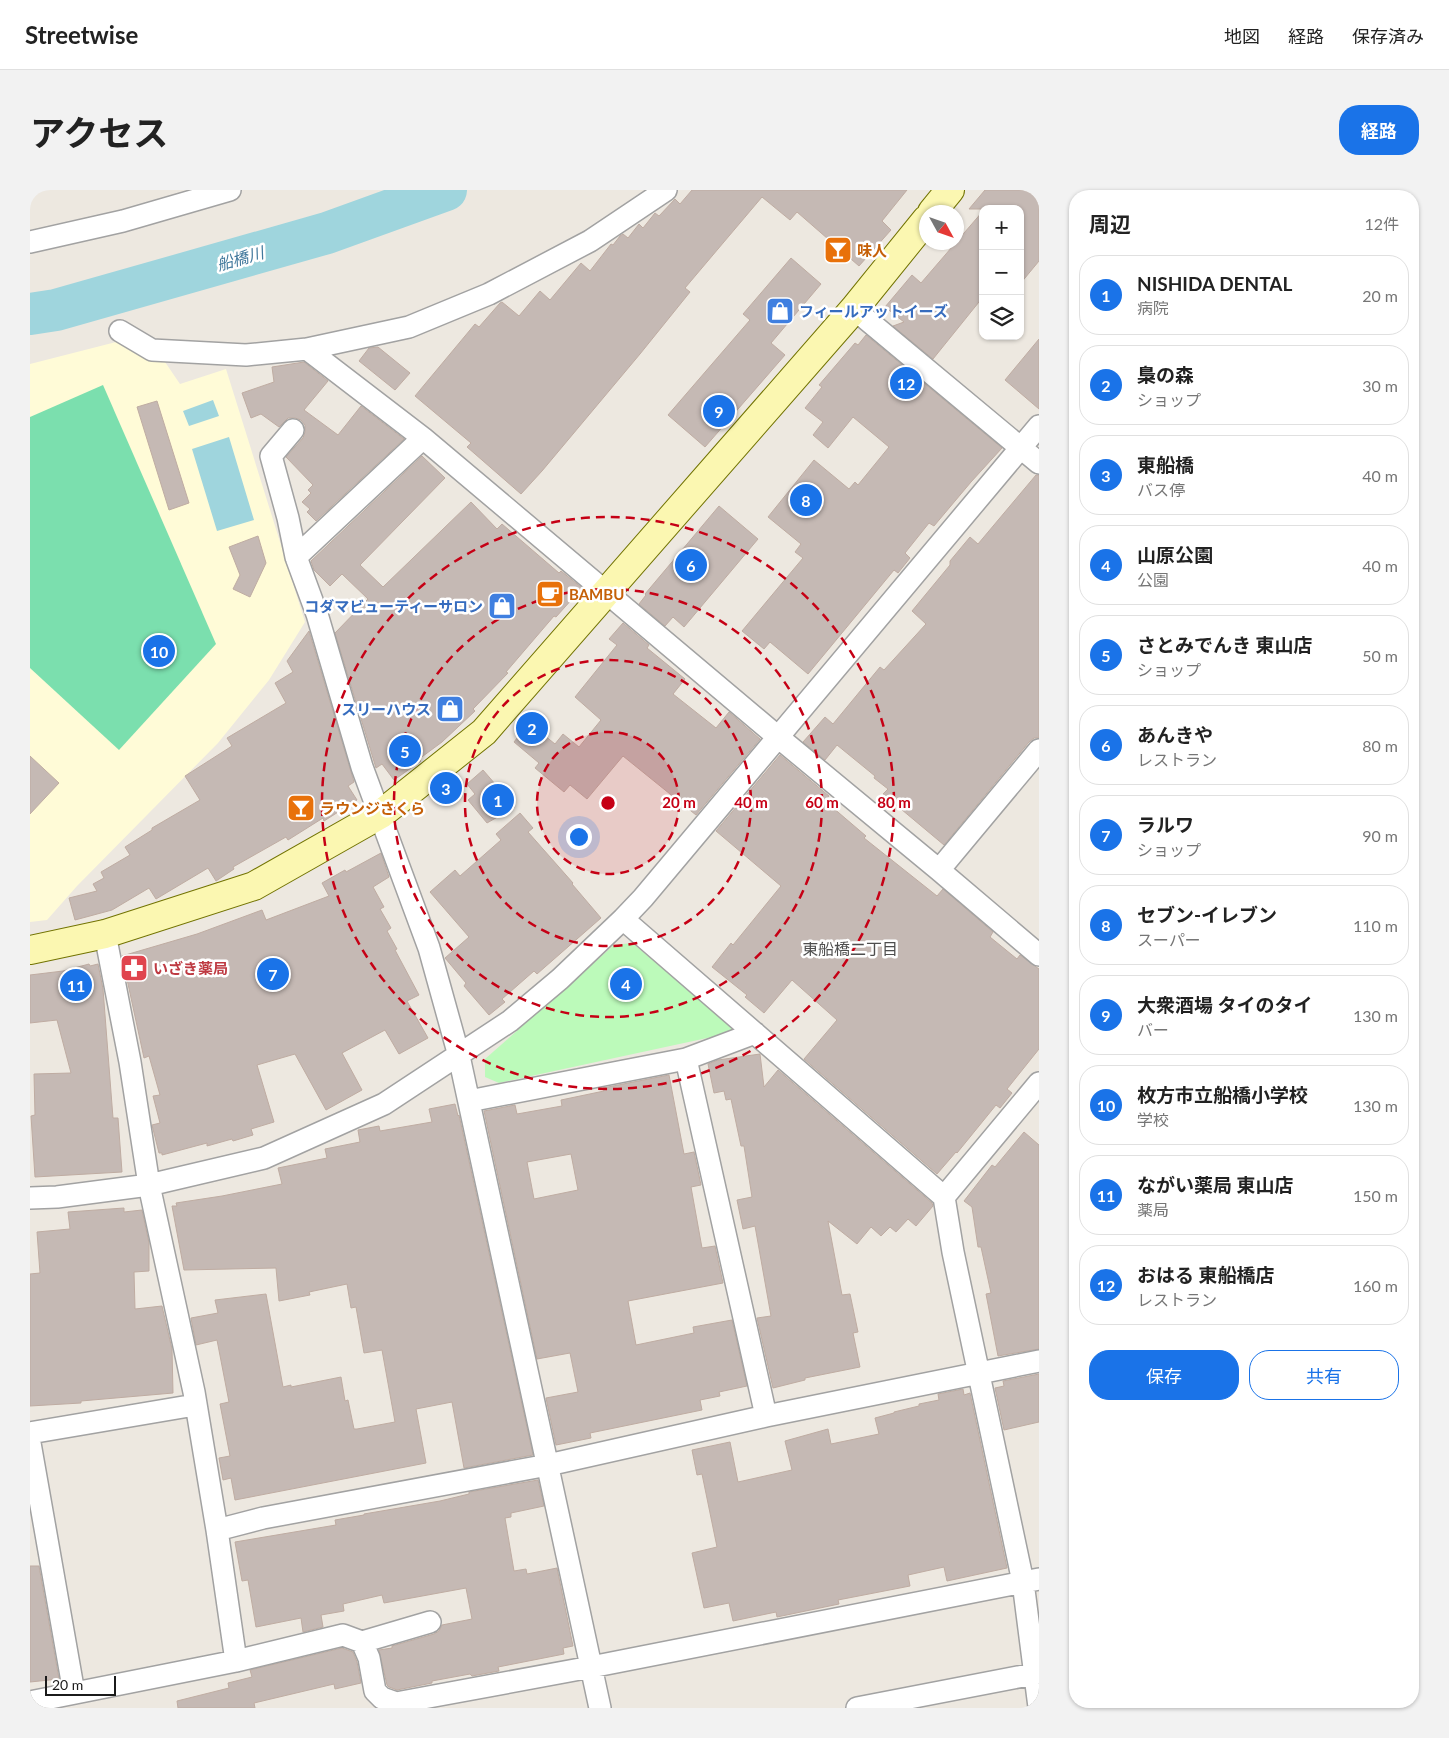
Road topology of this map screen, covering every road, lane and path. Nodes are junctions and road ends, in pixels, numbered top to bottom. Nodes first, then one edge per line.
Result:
1 (230, 190) edge
2 (666, 190) edge
3 (950, 190) edge
4 (938, 205) edge
5 (919, 229) edge
6 (30, 242) edge
7 (854, 309) junction
8 (120, 331) dead end
9 (307, 350) junction
10 (1039, 426) edge
11 (293, 430) dead end
12 (423, 438) junction
13 (1021, 448) junction
14 (1039, 462) edge
15 (296, 557) junction
16 (607, 592) junction
17 (778, 737) junction
18 (1039, 750) edge
19 (380, 814) junction
20 (939, 870) junction
21 (623, 919) junction
22 (104, 934) junction
23 (30, 950) edge
24 (1039, 955) edge
25 (755, 1033) junction
26 (459, 1056) junction
27 (686, 1059) junction
28 (1039, 1083) edge
29 (469, 1101) junction
30 (149, 1185) junction
31 (944, 1197) junction
32 (30, 1198) edge
33 (1039, 1361) edge
34 (979, 1373) junction
35 (195, 1405) junction
36 (766, 1416) junction
37 (30, 1433) edge
38 (30, 1443) edge
39 (548, 1465) junction
40 (217, 1530) junction
41 (1031, 1580) edge
42 (430, 1622) dead end
43 (362, 1642) junction
44 (236, 1661) junction
45 (591, 1667) junction
46 (1037, 1674) edge
47 (74, 1693) junction
48 (30, 1702) edge
49 (1039, 1707) edge
50 (600, 1708) edge
51 (857, 1708) edge

1 - 6 street
2 - 9 street
3 - 4 street
5 - 7 street
7 - 13 street
7 - 16 street
8 - 9 street
9 - 12 street
10 - 13 street
11 - 15 street
12 - 15 street
12 - 16 street
13 - 14 street
13 - 17 street
15 - 19 street
16 - 17 street
16 - 19 street
17 - 20 street
17 - 21 street
18 - 20 street
19 - 22 street
19 - 26 street
20 - 24 street
21 - 25 street
21 - 26 street
22 - 23 street
22 - 30 street
25 - 27 street
25 - 31 street
26 - 29 street
26 - 30 street
27 - 29 street
27 - 36 street
28 - 31 street
29 - 39 street
30 - 32 street
30 - 35 street
31 - 34 street
33 - 34 street
34 - 36 street
34 - 41 street
35 - 37 street
35 - 40 street
36 - 39 street
38 - 47 street
39 - 40 street
39 - 45 street
40 - 44 street
41 - 45 street
41 - 46 street
42 - 43 street
43 - 44 street
43 - 45 street
44 - 47 street
45 - 50 street
46 - 49 street
46 - 51 street
47 - 48 street

